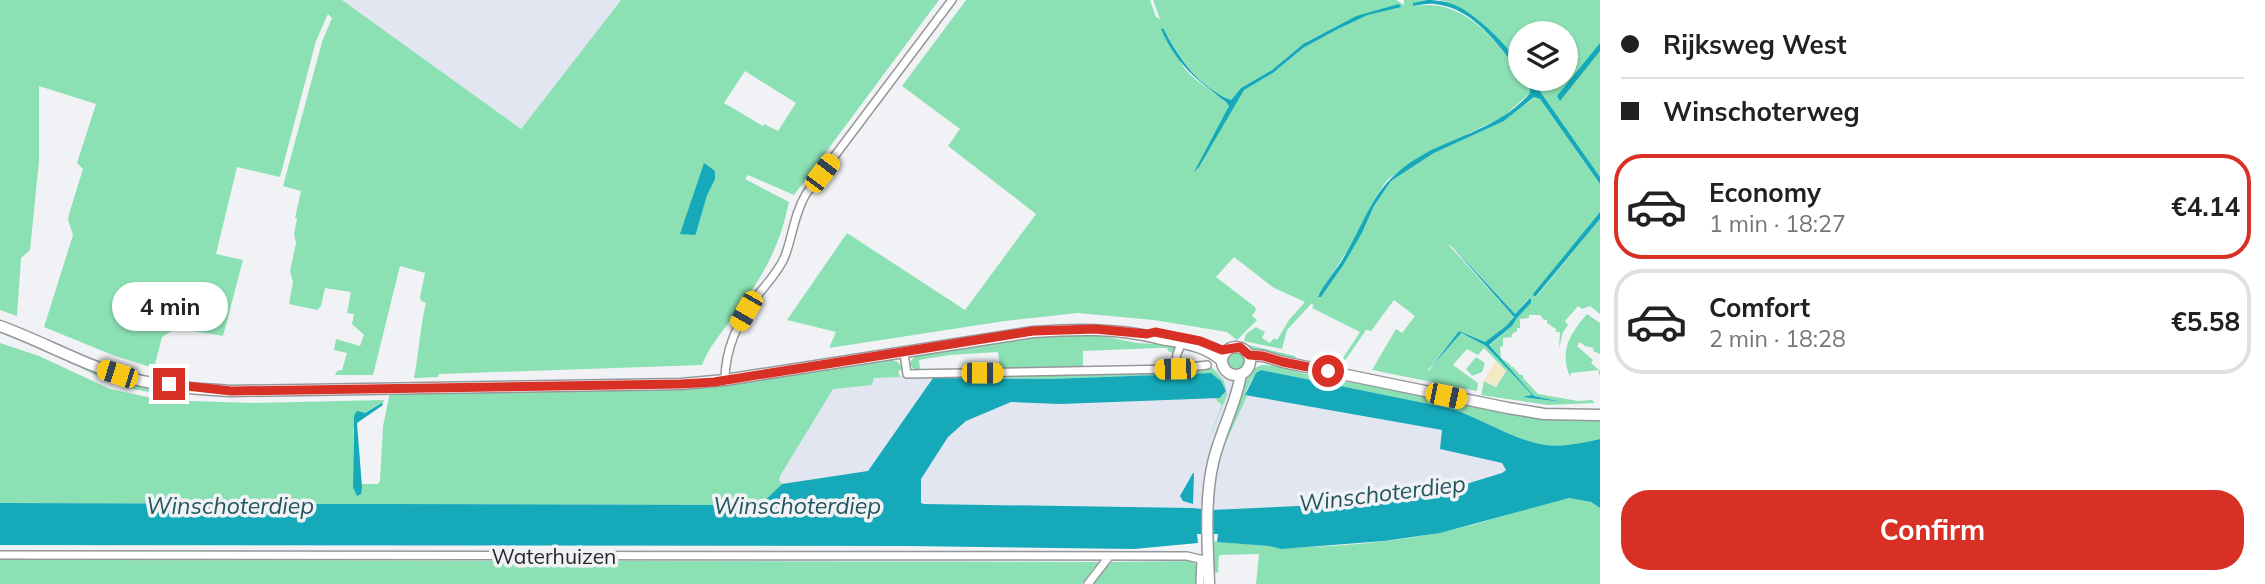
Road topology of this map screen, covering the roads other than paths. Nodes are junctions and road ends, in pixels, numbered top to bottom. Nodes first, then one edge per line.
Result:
1 (952, 0) edge
2 (0, 327) edge
3 (1147, 334) junction
4 (1182, 342) junction
5 (1227, 350) junction
6 (904, 353) junction
7 (1249, 355) junction
8 (1222, 361) junction
9 (1283, 362) junction
10 (1207, 365) dead end
11 (1175, 369) junction
12 (1245, 370) junction
13 (1229, 374) junction
14 (726, 380) junction
15 (1233, 404) junction
16 (1600, 415) edge
17 (0, 555) edge
18 (1108, 558) junction
19 (1204, 560) junction
20 (1088, 584) edge
21 (1200, 584) edge
22 (1209, 584) edge

1 - 14 street
2 - 14 main road
3 - 4 main road
3 - 5 main road
3 - 6 main road
4 - 8 main road
4 - 11 street
5 - 7 main road
5 - 8 main road
6 - 11 street
6 - 14 main road
7 - 9 main road
7 - 12 main road
8 - 13 main road
9 - 12 main road
9 - 16 main road
10 - 11 street
12 - 13 main road
12 - 15 main road
13 - 15 main road
15 - 19 main road
17 - 18 street, Waterhuizen
18 - 19 street, Waterhuizen
18 - 20 street
19 - 21 street
19 - 22 main road

